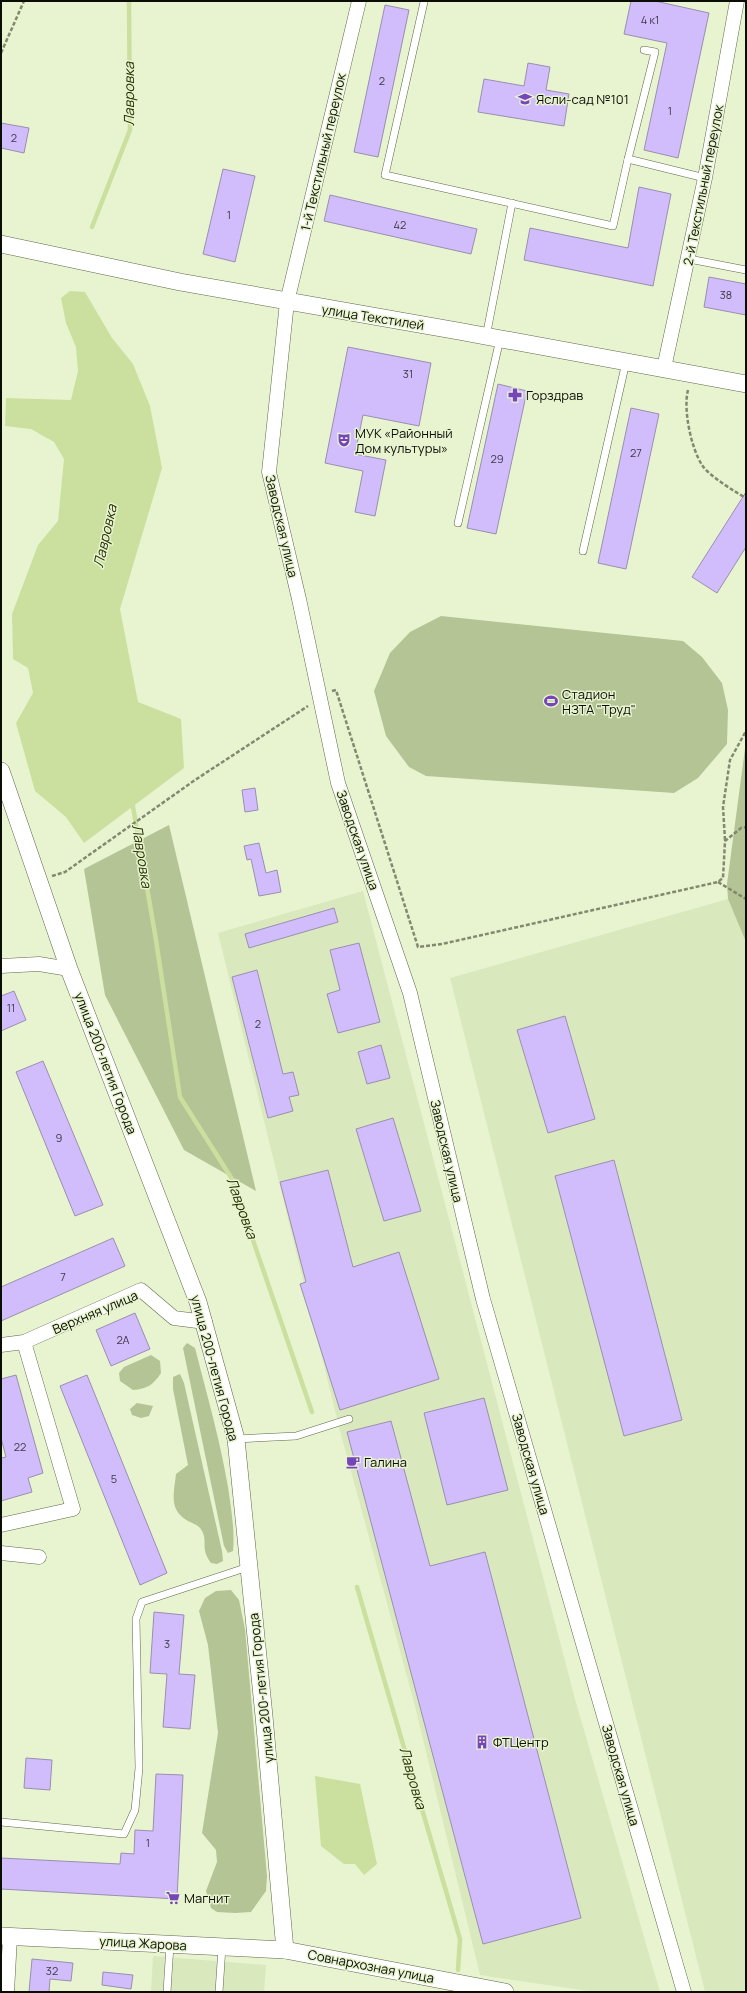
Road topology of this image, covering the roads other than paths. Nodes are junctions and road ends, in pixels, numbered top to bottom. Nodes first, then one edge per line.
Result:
1 (359, 1) edge
2 (737, 1) edge
3 (424, 2) edge
4 (644, 50) dead end
5 (628, 159) junction
6 (705, 178) junction
7 (512, 203) junction
8 (1, 244) edge
9 (689, 259) junction
10 (746, 270) edge
11 (287, 302) junction
12 (493, 338) junction
13 (626, 362) junction
14 (664, 368) junction
15 (746, 384) edge
16 (458, 523) dead end
17 (583, 550) dead end
18 (1, 771) edge
19 (1, 966) edge
20 (69, 968) junction
21 (205, 1322) junction
22 (24, 1342) junction
23 (1, 1345) edge
24 (349, 1419) dead end
25 (236, 1439) junction
26 (1, 1525) edge
27 (1, 1553) edge
28 (39, 1557) dead end
29 (249, 1567) junction
30 (1, 1822) edge
31 (6, 1936) edge
32 (170, 1944) junction
33 (222, 1947) junction
34 (285, 1950) junction
35 (7, 1992) edge
36 (167, 1992) edge
37 (219, 1992) edge
38 (505, 1992) edge
39 (684, 1992) edge

1 - 11 street, 1-й Текстильный переулок
2 - 6 street, 2-й Текстильный переулок
3 - 7 lane
4 - 5 lane
5 - 6 lane
5 - 7 lane
6 - 9 street, 2-й Текстильный переулок
7 - 12 lane
8 - 11 street, улица Текстилей
9 - 10 lane
9 - 14 street, 2-й Текстильный переулок
11 - 12 street, улица Текстилей
11 - 39 street, Заводская улица
12 - 13 street, улица Текстилей
12 - 16 lane
13 - 14 street, улица Текстилей
13 - 17 lane
14 - 15 street, улица Текстилей
18 - 20 street, улица 200-летия Города
19 - 20 street
20 - 21 street, улица 200-летия Города
21 - 22 street, Верхняя улица
21 - 25 street, улица 200-летия Города
22 - 23 street, Верхняя улица
22 - 26 street
24 - 25 lane
25 - 29 street, улица 200-летия Города
27 - 28 street
29 - 30 lane
29 - 34 street, улица 200-летия Города
31 - 32 street, улица Жарова
31 - 35 street
32 - 33 street, улица Жарова
32 - 36 lane
33 - 34 street, улица Жарова
33 - 37 lane
34 - 38 street, Совнархозная улица

